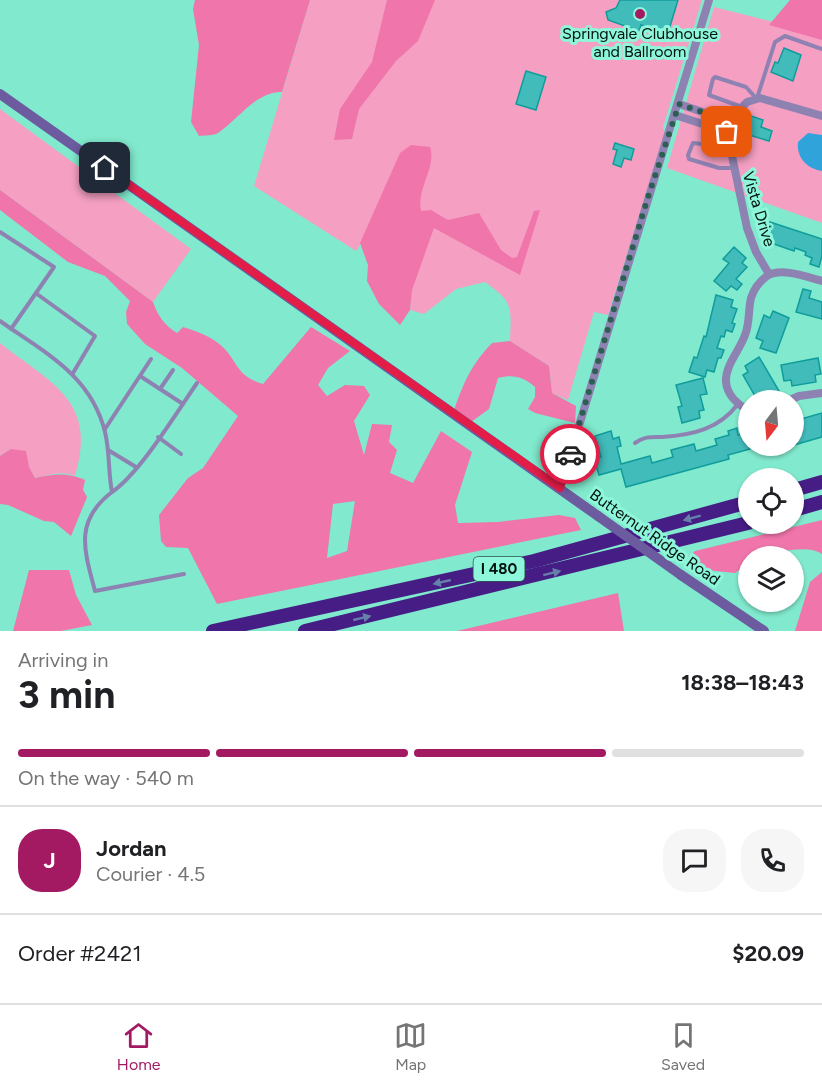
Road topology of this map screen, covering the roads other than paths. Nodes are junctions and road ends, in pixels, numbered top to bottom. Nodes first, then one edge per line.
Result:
1 (709, 0) edge
2 (822, 49) edge
3 (0, 94) edge
4 (758, 98) junction
5 (679, 104) junction
6 (740, 110) junction
7 (675, 115) junction
8 (822, 116) edge
9 (729, 121) junction
10 (727, 132) junction
11 (730, 144) junction
12 (732, 168) junction
13 (0, 232) edge
14 (769, 274) junction
15 (822, 281) edge
16 (37, 294) junction
17 (0, 321) edge
18 (11, 329) junction
19 (151, 359) dead end
20 (174, 370) dead end
21 (73, 373) junction
22 (140, 376) junction
23 (197, 383) dead end
24 (160, 389) junction
25 (822, 393) edge
26 (804, 395) edge
27 (183, 404) junction
28 (738, 404) joint
29 (105, 430) junction
30 (158, 438) junction
31 (635, 443) dead end
32 (107, 450) junction
33 (182, 454) dead end
34 (136, 467) junction
35 (822, 482) edge
36 (804, 487) edge
37 (560, 488) junction
38 (112, 492) junction
39 (822, 502) edge
40 (738, 505) edge
41 (804, 507) edge
42 (738, 525) edge
43 (183, 574) dead end
44 (762, 630) edge
45 (213, 631) edge
46 (305, 631) edge

1 - 5 street
2 - 4 lane
3 - 37 street, Butternut Ridge Road
4 - 6 street
4 - 6 lane
4 - 8 street
5 - 7 street
5 - 9 street
6 - 9 street
6 - 11 street
7 - 10 street
7 - 37 street
9 - 10 street
10 - 11 street, Vista Drive
11 - 12 street, Vista Drive
11 - 12 lane
12 - 14 street, Vista Drive
13 - 16 lane
14 - 15 street
14 - 28 street
16 - 18 lane
16 - 21 lane
17 - 18 lane
18 - 21 lane
19 - 22 lane
20 - 24 lane
21 - 29 lane
22 - 24 lane
22 - 29 lane
23 - 27 lane
24 - 27 lane
25 - 26 street
27 - 30 lane
28 - 31 lane
29 - 32 lane
30 - 33 lane
30 - 34 lane
32 - 34 lane
32 - 38 lane
34 - 38 lane
35 - 36 highway
37 - 44 street, Butternut Ridge Road, bridge
38 - 43 lane
39 - 41 highway
40 -> 45 highway, I 480
46 -> 42 highway, I 480

